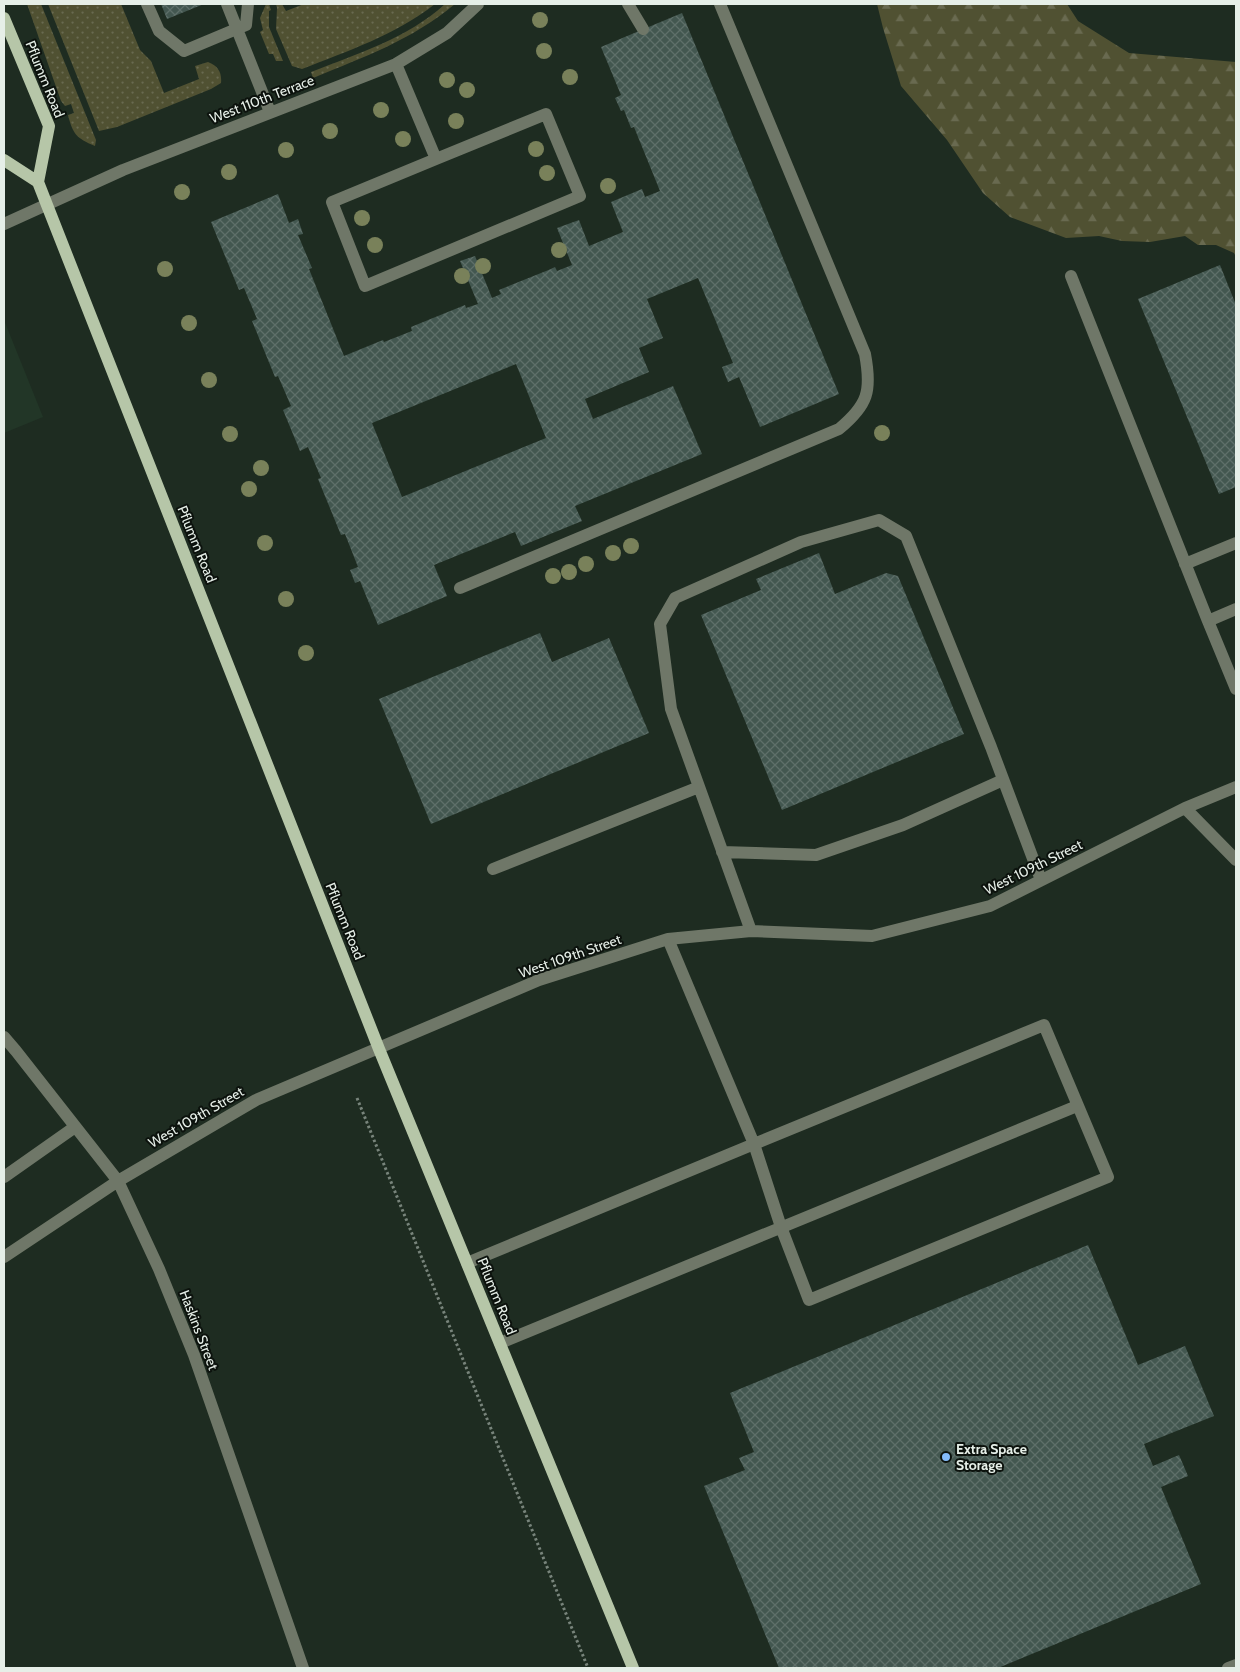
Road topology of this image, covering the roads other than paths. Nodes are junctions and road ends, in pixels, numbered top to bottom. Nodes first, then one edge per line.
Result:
1 (147, 4) edge
2 (227, 4) edge
3 (248, 4) edge
4 (478, 4) edge
5 (628, 4) edge
6 (720, 4) edge
7 (4, 18) edge
8 (237, 28) junction
9 (643, 29) dead end
10 (396, 64) junction
11 (270, 112) junction
12 (436, 159) junction
13 (4, 160) edge
14 (38, 182) junction
15 (47, 205) junction
16 (4, 224) edge
17 (1070, 276) dead end
18 (1236, 543) edge
19 (1185, 564) junction
20 (460, 588) dead end
21 (1236, 609) edge
22 (1208, 621) junction
23 (1236, 689) edge
24 (1003, 780) junction
25 (699, 787) junction
26 (1236, 787) edge
27 (1185, 808) junction
28 (722, 852) junction
29 (1236, 860) edge
30 (493, 869) dead end
31 (1041, 880) junction
32 (751, 931) junction
33 (668, 939) junction
34 (4, 1037) edge
35 (379, 1048) junction
36 (1077, 1106) junction
37 (76, 1127) junction
38 (754, 1144) junction
39 (4, 1177) edge
40 (118, 1181) junction
41 (781, 1227) junction
42 (4, 1257) edge
43 (467, 1263) junction
44 (500, 1343) junction
45 (1236, 1665) edge
46 (303, 1668) edge
47 (633, 1668) edge
48 (1228, 1668) edge

1 - 8 street
2 - 8 street
3 - 8 street
4 - 10 street, West 110th Terrace
5 - 9 street
6 - 20 street
7 - 14 main road, Pflumm Road
8 - 11 street
10 - 11 street, West 110th Terrace
10 - 12 street
11 - 15 street, West 110th Terrace
12 - 12 street
13 - 14 main road
14 - 15 main road, Pflumm Road
15 - 16 street, West 110th Terrace
15 - 35 main road, Pflumm Road
17 - 19 street
18 - 19 street
19 - 22 street
21 - 22 street
22 - 23 street
24 - 25 street
24 - 28 street
24 - 31 street
25 - 28 street
25 - 30 street
26 - 27 street, West 109th Street
27 - 29 street
27 - 31 street, West 109th Street
28 - 32 street
31 - 32 street, West 109th Street
32 - 33 street, West 109th Street
33 - 35 street, West 109th Street
33 - 38 street
34 - 37 street, Haskins Street
35 - 40 street, West 109th Street
35 - 43 main road, Pflumm Road
36 - 38 street
36 - 41 street
36 - 41 street
37 - 39 street
37 - 40 street, Haskins Street
38 - 41 street
38 - 43 street
40 - 42 street, West 109th Street
40 - 46 street, Haskins Street
41 - 44 street
43 - 44 main road, Pflumm Road
44 - 47 main road, Pflumm Road
45 - 48 street

